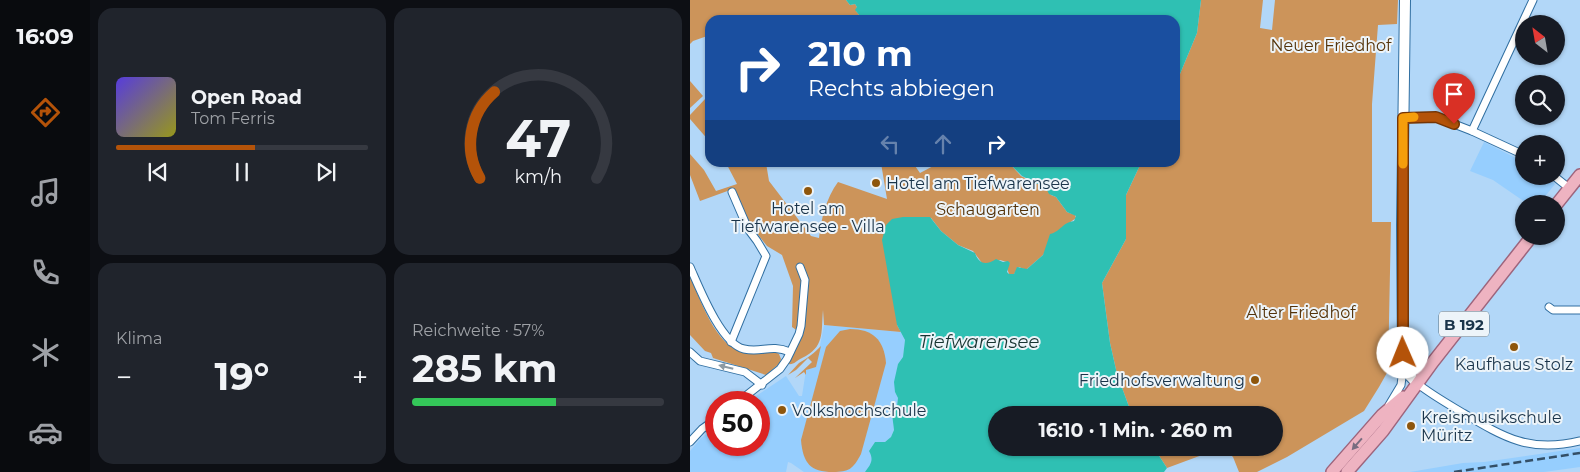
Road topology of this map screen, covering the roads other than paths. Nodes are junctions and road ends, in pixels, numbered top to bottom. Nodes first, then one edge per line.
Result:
1 (1405, 0) edge
2 (1533, 0) edge
3 (1403, 118) junction
4 (1472, 131) junction
5 (1515, 152) edge
6 (1580, 175) edge
7 (1565, 185) edge
8 (1569, 188) junction
9 (732, 192) dead end
10 (1564, 195) edge
11 (1525, 245) edge
12 (690, 267) edge
13 (800, 267) dead end
14 (1549, 307) dead end
15 (1580, 310) edge
16 (731, 342) junction
17 (690, 352) edge
18 (790, 352) junction
19 (1404, 369) junction
20 (1418, 384) junction
21 (762, 385) junction
22 (754, 391) edge
23 (1382, 416) junction
24 (705, 427) edge
25 (1580, 441) edge
26 (690, 442) edge
27 (1332, 472) edge
28 (1347, 472) edge

1 - 3 main road
2 - 4 street
3 - 4 street
3 - 19 main road
4 - 5 street
6 - 8 main road
7 - 8 street
8 - 10 main road
9 - 16 street
11 - 20 main road, B 192
12 - 16 street
13 - 18 street
14 - 15 street
16 - 18 street
21 -> 17 street
18 - 21 street
19 - 20 main road
19 - 23 street
20 - 23 main road, B 192
20 - 25 street
20 - 28 main road, B 192
21 - 22 street
23 -> 27 main road, B 192
24 - 26 street

